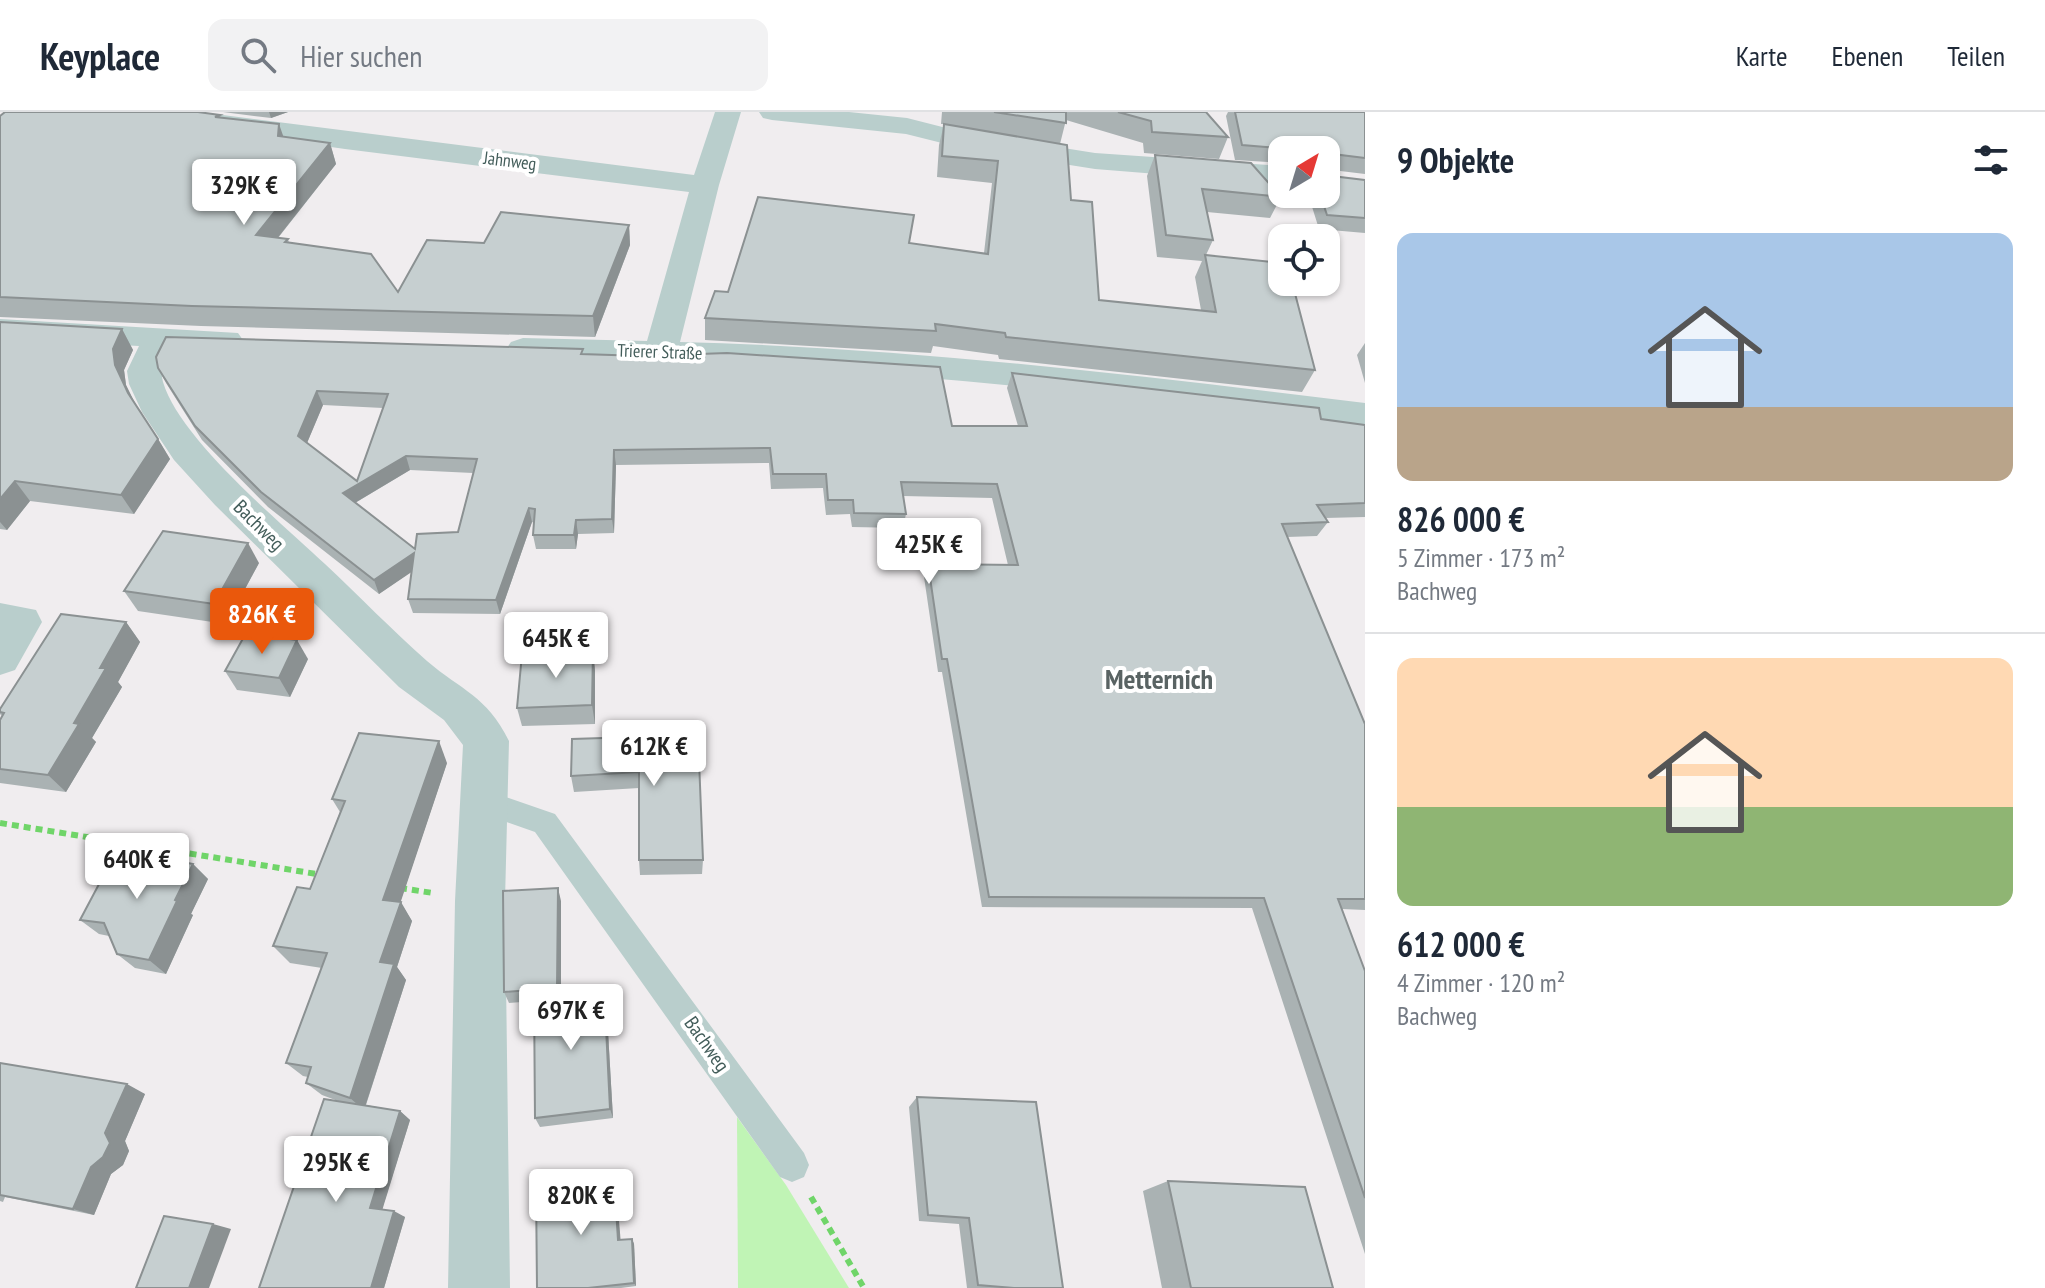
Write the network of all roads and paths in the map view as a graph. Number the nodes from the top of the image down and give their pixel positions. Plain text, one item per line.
1 (143, 112) edge
2 (728, 112) edge
3 (772, 112) edge
4 (1268, 174) edge
5 (705, 185) junction
6 (0, 329) edge
7 (159, 339) junction
8 (252, 341) edge
9 (486, 348) edge
10 (661, 352) junction
11 (1365, 415) edge
12 (0, 619) edge
13 (0, 658) edge
14 (483, 801) junction
15 (0, 823) edge
16 (325, 875) edge
17 (387, 885) edge
18 (480, 901) junction
19 (792, 1165) joint
20 (479, 1288) edge
21 (864, 1288) edge

1 - 5 street, Jahnweg
2 - 5 street
3 - 4 street
5 - 10 street
6 - 7 street
7 - 8 street
7 - 14 street, Bachweg
9 - 10 street, Trierer Straße
10 - 11 street, Trierer Straße
12 - 13 street
14 - 18 street, Bachweg
14 - 19 lane, Bachweg
15 - 16 path
17 - 18 path
18 - 20 street, Bachweg
19 - 21 path

